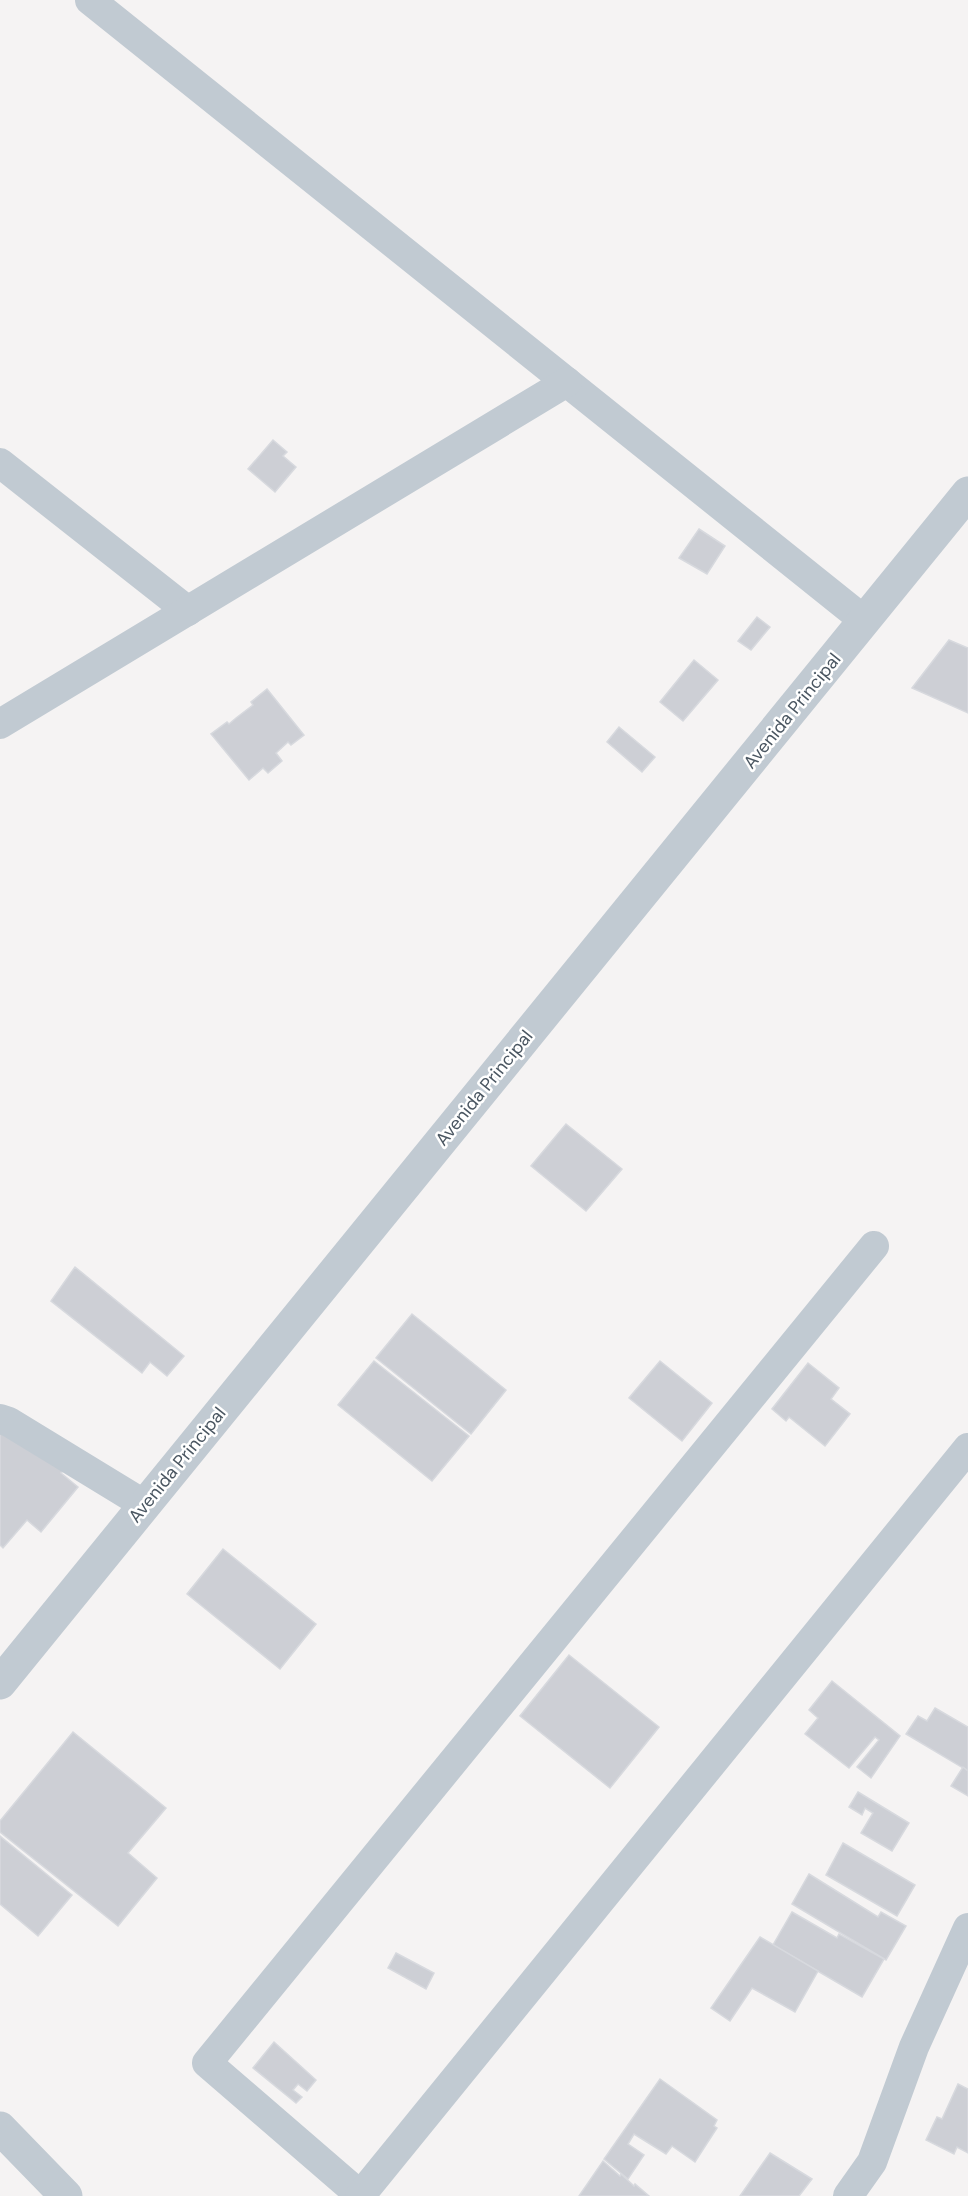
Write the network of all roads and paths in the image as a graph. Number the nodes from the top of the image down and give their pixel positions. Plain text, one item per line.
1 (90, 0) edge
2 (567, 382) junction
3 (0, 463) edge
4 (966, 498) edge
5 (188, 611) junction
6 (865, 621) junction
7 (0, 724) edge
8 (874, 1246) dead end
9 (0, 1419) edge
10 (968, 1448) edge
11 (145, 1505) junction
12 (0, 1683) edge
13 (968, 1928) edge
14 (0, 2128) edge
15 (66, 2196) edge
16 (360, 2196) edge
17 (848, 2196) edge

1 - 2 street
2 - 5 street
2 - 6 street
3 - 5 street
4 - 6 street, Avenida Principal
5 - 7 street
6 - 11 street, Avenida Principal
8 - 16 street
9 - 11 street
10 - 16 street
11 - 12 street, Avenida Principal
13 - 17 street
14 - 15 street

